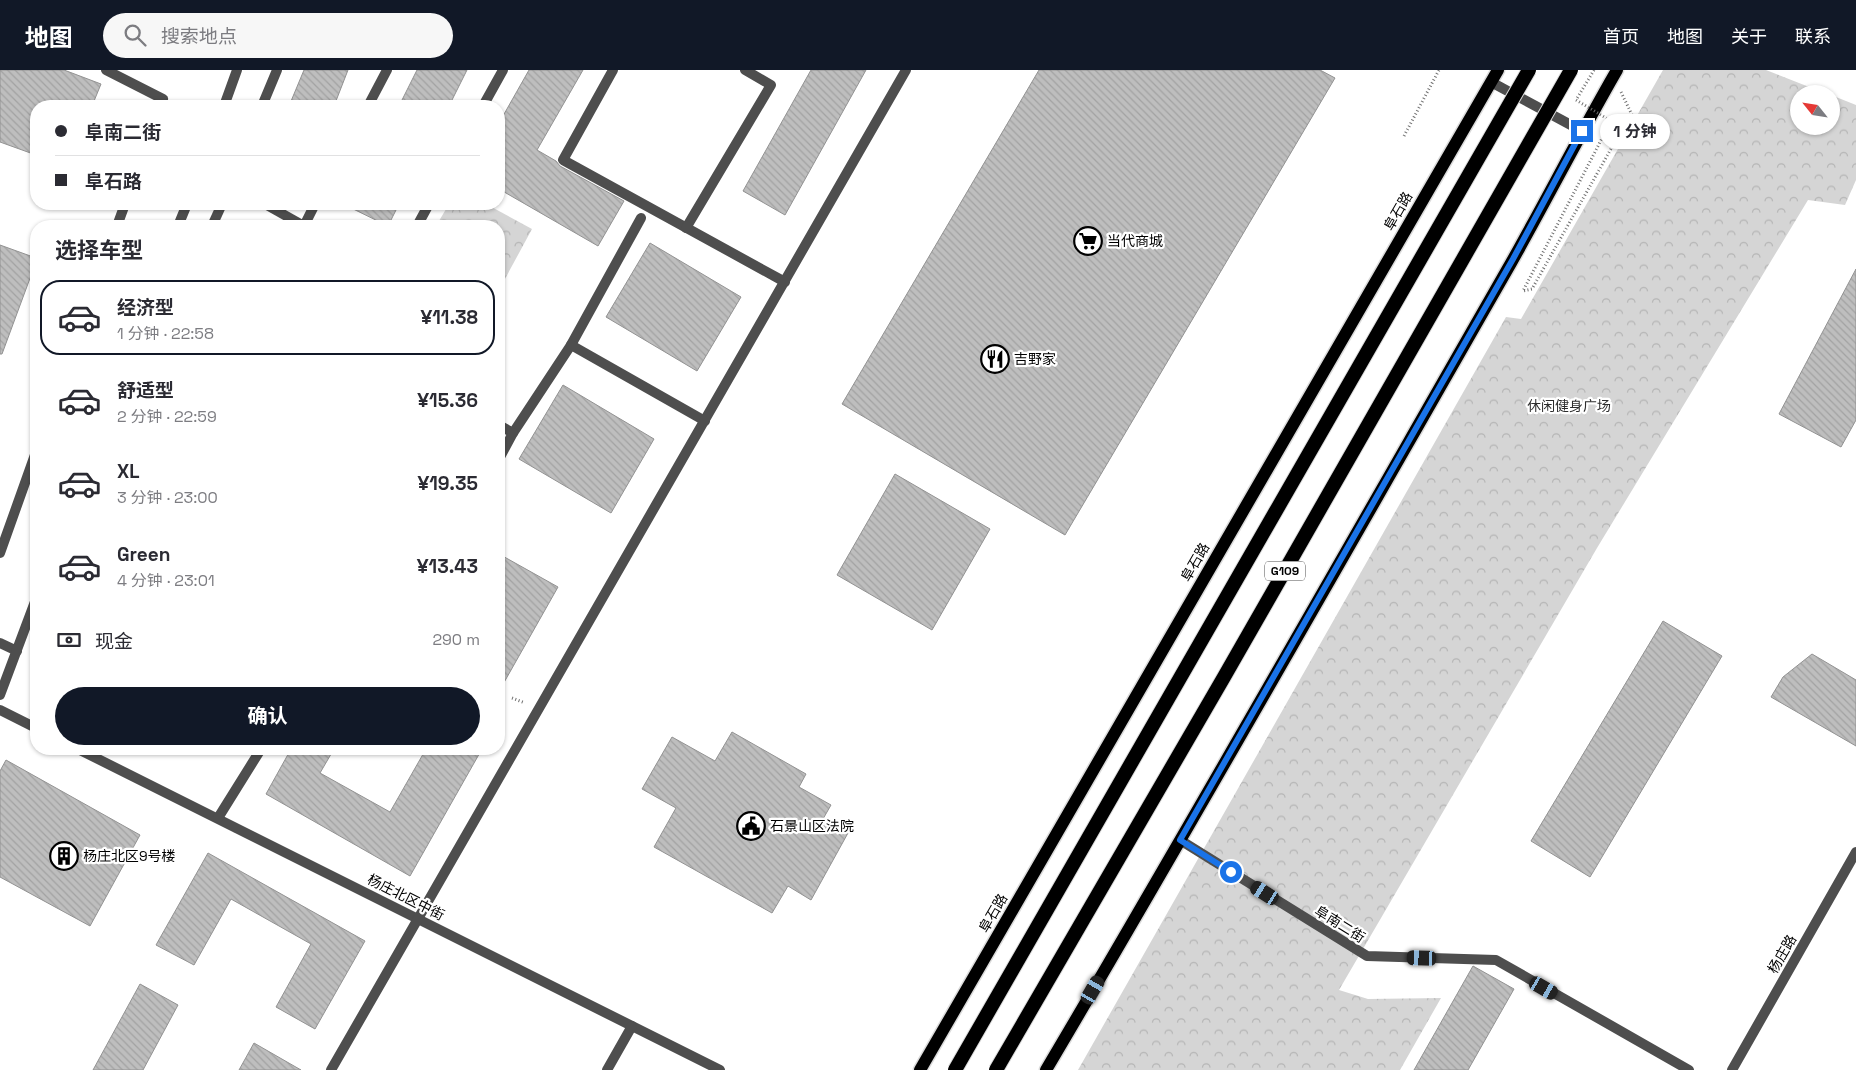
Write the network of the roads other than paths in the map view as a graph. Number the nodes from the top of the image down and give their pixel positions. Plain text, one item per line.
1 (106, 70) edge
2 (237, 70) edge
3 (277, 70) edge
4 (387, 70) edge
5 (613, 70) edge
6 (746, 70) edge
7 (906, 70) edge
8 (1498, 70) edge
9 (1529, 70) edge
10 (1571, 70) edge
11 (501, 71) edge
12 (1615, 73) edge
13 (1492, 82) junction
14 (163, 100) edge
15 (226, 100) edge
16 (264, 100) edge
17 (371, 100) edge
18 (486, 100) edge
19 (1582, 131) junction
20 (276, 210) edge
21 (641, 218) dead end
22 (293, 220) edge
23 (686, 228) junction
24 (784, 282) junction
25 (571, 345) junction
26 (705, 421) junction
27 (505, 428) edge
28 (513, 433) junction
29 (505, 448) edge
30 (30, 469) edge
31 (0, 553) edge
32 (30, 615) edge
33 (0, 643) edge
34 (17, 651) junction
35 (0, 695) edge
36 (0, 710) edge
37 (30, 725) edge
38 (90, 755) edge
39 (257, 755) edge
40 (218, 818) junction
41 (1180, 840) junction
42 (1856, 852) edge
43 (418, 918) junction
44 (632, 1026) junction
45 (331, 1070) edge
46 (607, 1070) edge
47 (720, 1070) edge
48 (920, 1070) edge
49 (955, 1070) edge
50 (996, 1070) edge
51 (1046, 1070) edge
52 (1689, 1070) edge
53 (1732, 1070) edge

1 - 14 street
2 - 15 street
3 - 16 street
4 - 17 street
5 - 23 street
6 - 23 street
7 - 24 street
8 - 13 main road, 阜石路
9 - 49 highway, G109, bridge
10 - 50 highway, G109, bridge
11 - 18 street
12 - 19 main road
13 - 19 street
13 - 48 main road, 阜石路
19 - 41 main road
20 - 22 street
21 - 25 street
23 - 24 street
24 - 26 street
25 - 26 street
25 - 28 street
26 - 43 street
27 - 28 street
28 - 29 street
30 - 31 street
32 - 34 street
33 - 34 street
34 - 35 street
36 - 37 street
38 - 40 street, 杨庄北区中街
39 - 40 street
40 - 43 street, 杨庄北区中街
41 - 51 main road
41 - 52 street, 阜南二街
42 - 53 street, 杨庄路
43 - 44 street, 杨庄北区中街
43 - 45 street
44 - 46 street
44 - 47 street, 杨庄北区中街

